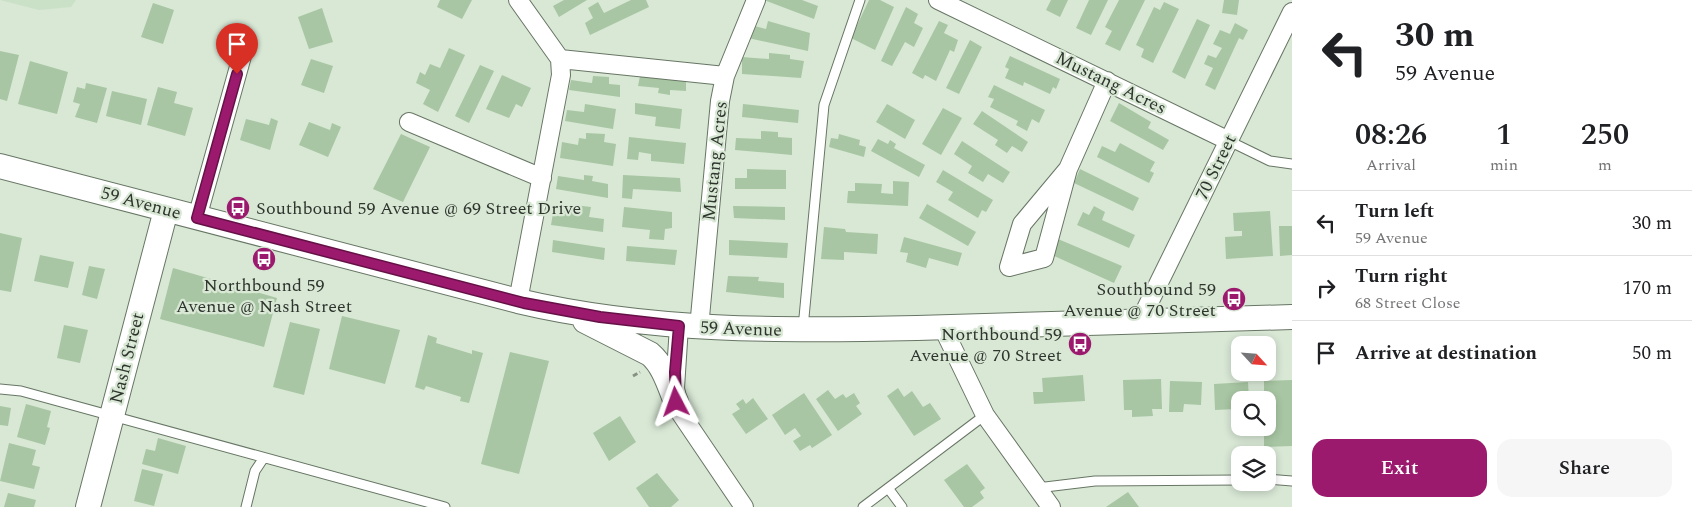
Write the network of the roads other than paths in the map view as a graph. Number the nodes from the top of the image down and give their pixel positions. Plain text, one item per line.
1 (518, 0) edge
2 (756, 0) edge
3 (860, 0) edge
4 (938, 0) edge
5 (1292, 12) edge
6 (242, 56) dead end
7 (560, 59) junction
8 (725, 76) junction
9 (1107, 81) junction
10 (409, 122) dead end
11 (1229, 141) junction
12 (1292, 164) edge
13 (0, 166) edge
14 (1068, 169) junction
15 (542, 178) junction
16 (166, 210) junction
17 (197, 218) junction
18 (518, 301) junction
19 (566, 311) junction
20 (1292, 317) edge
21 (1140, 321) junction
22 (689, 327) junction
23 (943, 328) junction
24 (803, 331) junction
25 (0, 389) edge
26 (676, 402) junction
27 (985, 415) junction
28 (113, 416) junction
29 (263, 458) junction
30 (1231, 480) edge
31 (1276, 480) edge
32 (1292, 481) edge
33 (888, 488) junction
34 (1037, 488) junction
35 (88, 507) edge
36 (246, 507) edge
37 (445, 507) edge
38 (744, 507) edge
39 (863, 507) edge
40 (902, 507) edge
41 (1051, 507) edge

1 - 7 street
2 - 8 street, Mustang Acres
3 - 24 lane
4 - 9 street, Mustang Acres
5 - 11 street, 70 Street
6 - 17 street
7 - 8 street
7 - 15 street
8 - 22 street, Mustang Acres
9 - 11 street, Mustang Acres
9 - 14 street
10 - 15 street
11 - 12 lane
11 - 21 street, 70 Street
13 - 16 street, 59 Avenue
14 - 14 street
15 - 18 street
16 - 17 street, 59 Avenue
16 - 28 street, Nash Street
17 - 18 street, 59 Avenue
18 - 19 street, 59 Avenue
19 - 22 street, 59 Avenue
19 - 26 street
20 - 21 street, 59 Avenue
21 - 23 street, 59 Avenue
22 - 24 street, 59 Avenue
22 - 26 street, Mustang Acres
23 - 24 street, 59 Avenue
23 - 27 street
25 - 28 lane
26 - 38 street
27 - 33 lane
27 - 34 street
28 - 29 lane
28 - 35 street, Nash Street
29 - 36 lane
29 - 37 lane
30 - 34 lane
31 - 32 lane
33 - 39 lane
33 - 40 lane
34 - 41 street

